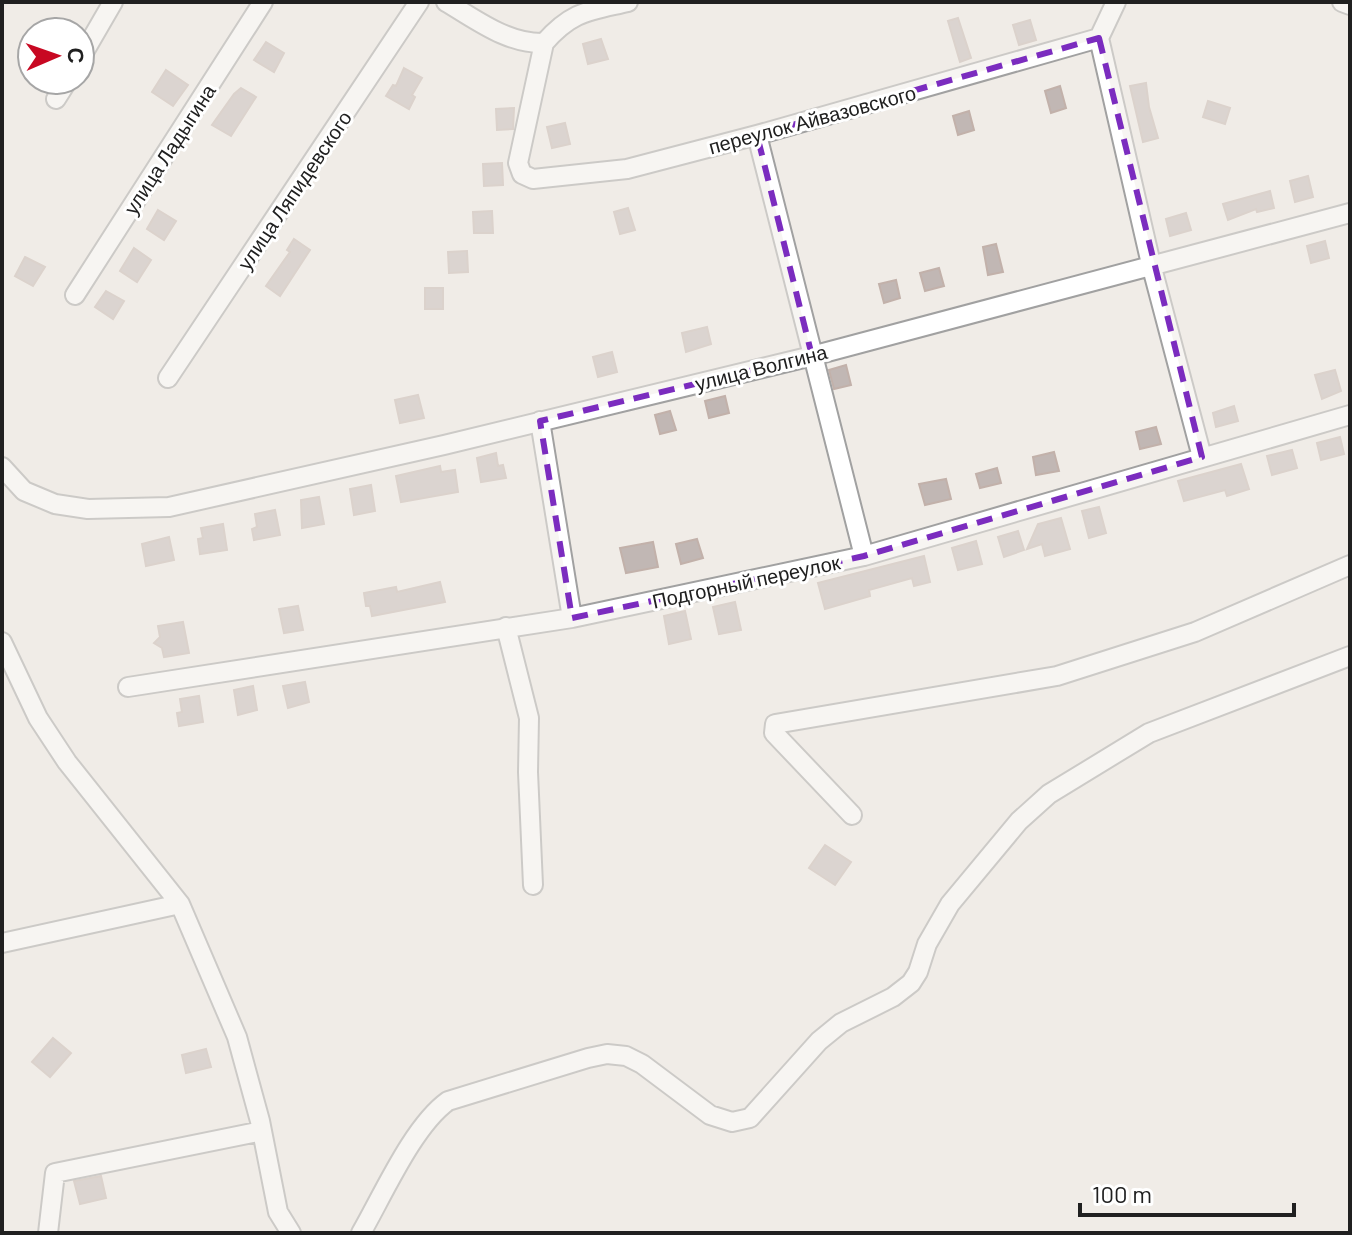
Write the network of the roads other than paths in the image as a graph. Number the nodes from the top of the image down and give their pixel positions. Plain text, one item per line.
1 (113, 2) edge
2 (263, 2) edge
3 (419, 2) edge
4 (446, 2) edge
5 (628, 2) edge
6 (1116, 2) edge
7 (1342, 2) edge
8 (1350, 5) edge
9 (96, 31) edge
10 (1099, 38) junction
11 (544, 43) junction
12 (58, 96) edge
13 (56, 99) dead end
14 (757, 135) junction
15 (1350, 213) edge
16 (1151, 264) junction
17 (75, 295) dead end
18 (812, 356) junction
19 (168, 378) dead end
20 (1350, 415) edge
21 (540, 421) junction
22 (1202, 457) junction
23 (2, 467) edge
24 (864, 556) junction
25 (1350, 565) edge
26 (572, 618) junction
27 (506, 627) junction
28 (2, 642) edge
29 (1350, 656) edge
30 (128, 687) dead end
31 (852, 815) dead end
32 (533, 885) dead end
33 (180, 904) junction
34 (2, 943) edge
35 (262, 1131) junction
36 (48, 1233) edge
37 (291, 1233) edge
38 (361, 1233) edge

1 - 9 street
2 - 17 street, улица Ладыгина
3 - 19 street, улица Ляпидевского
4 - 11 street
5 - 11 street
6 - 10 street
7 - 8 street
10 - 14 street, переулок Айвазовского
10 - 16 street
11 - 14 street, переулок Айвазовского
12 - 13 street
14 - 18 street
15 - 16 street, улица Волгина
16 - 18 street, улица Волгина
16 - 22 street
18 - 21 street, улица Волгина
18 - 24 street
20 - 22 street, Подгорный переулок
21 - 23 street, улица Волгина
21 - 26 street
22 - 24 street, Подгорный переулок
24 - 26 street, Подгорный переулок
25 - 31 street
26 - 27 street, Подгорный переулок
27 - 30 street, Подгорный переулок
27 - 32 street
28 - 33 street
29 - 38 street
33 - 34 street
33 - 35 street
35 - 36 street
35 - 37 street

